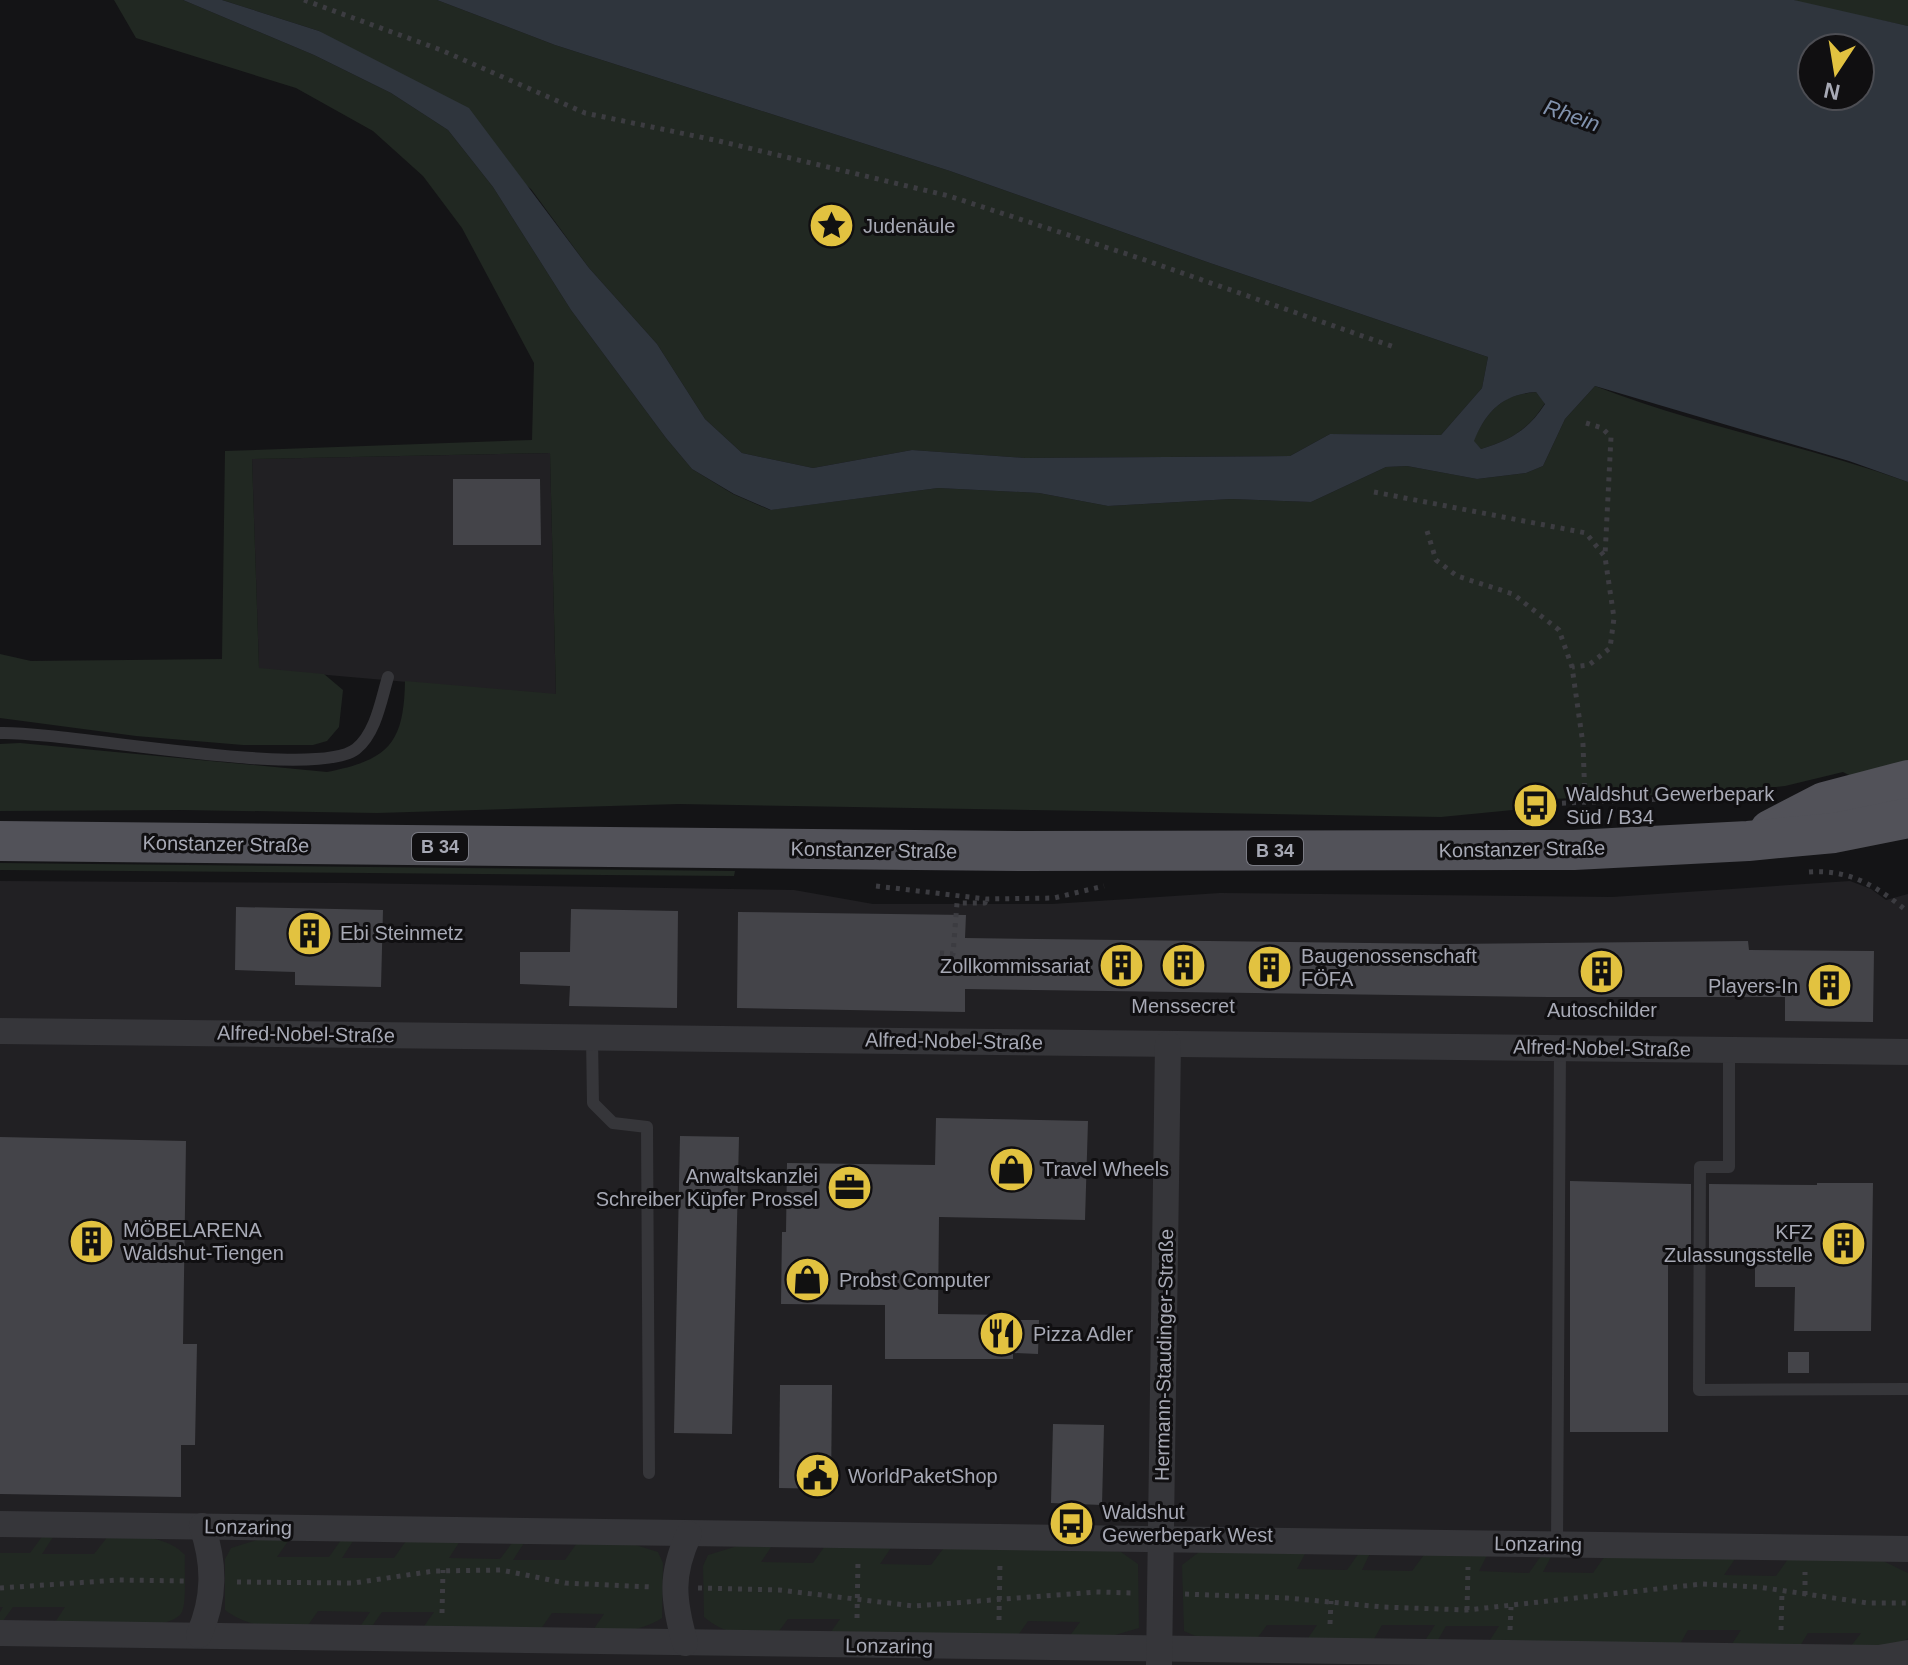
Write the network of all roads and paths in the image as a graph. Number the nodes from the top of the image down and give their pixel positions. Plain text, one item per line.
1 (304, 0) edge
2 (1394, 347) dead end
3 (1586, 423) dead end
4 (1374, 492) dead end
5 (1427, 531) dead end
6 (1605, 557) junction
7 (1572, 667) junction
8 (388, 677) dead end
9 (0, 733) edge
10 (1908, 780) edge
11 (1768, 794) dead end
12 (1585, 801) junction
13 (1542, 804) dead end
14 (1908, 818) edge
15 (0, 841) edge
16 (1748, 841) junction
17 (986, 899) dead end
18 (940, 953) dead end
19 (0, 1031) edge
20 (592, 1037) junction
21 (1168, 1044) junction
22 (1560, 1047) junction
23 (1729, 1050) junction
24 (1908, 1052) edge
25 (1908, 1389) edge
26 (649, 1473) dead end
27 (0, 1524) edge
28 (202, 1526) junction
29 (689, 1534) junction
30 (861, 1535) junction
31 (1000, 1537) junction
32 (1162, 1539) junction
33 (1468, 1543) junction
34 (1557, 1544) junction
35 (1908, 1549) edge
36 (443, 1570) junction
37 (213, 1582) junction
38 (675, 1587) junction
39 (0, 1588) edge
40 (1782, 1591) junction
41 (1161, 1593) junction
42 (1000, 1598) junction
43 (857, 1600) junction
44 (1908, 1603) edge
45 (1467, 1610) junction
46 (0, 1633) edge
47 (199, 1635) junction
48 (442, 1640) junction
49 (685, 1643) junction
50 (857, 1645) junction
51 (999, 1647) junction
52 (1908, 1653) edge
53 (1780, 1657) junction
54 (1159, 1658) edge

1 - 2 path
3 - 6 path
4 - 6 path
5 - 7 path
6 - 7 path
7 - 12 path
8 - 9 lane
10 - 16 main road, Konstanzer Straße / B 34
11 - 12 path
12 - 13 path
14 - 16 main road, Konstanzer Straße / B 34
15 - 16 main road, Konstanzer Straße / B 34
17 - 18 path
19 - 20 street, Alfred-Nobel-Straße
20 - 21 street, Alfred-Nobel-Straße
20 - 26 lane
21 - 22 street, Alfred-Nobel-Straße
21 - 32 street, Hermann-Staudinger-Straße
22 - 23 street, Alfred-Nobel-Straße
22 - 34 lane
23 - 24 street, Alfred-Nobel-Straße
23 - 25 lane
27 - 28 street, Lonzaring
28 - 29 street, Lonzaring
28 - 37 street
29 - 30 street, Lonzaring
29 - 38 street
30 - 31 street, Lonzaring
30 - 43 path
31 - 32 street, Lonzaring
31 - 42 path
32 - 33 street, Lonzaring
32 - 41 street, Hermann-Staudinger-Straße
33 - 34 street, Lonzaring
33 - 45 path
34 - 35 street, Lonzaring
36 - 37 path
36 - 38 path
36 - 48 path
37 - 39 path
37 - 47 street
38 - 43 path
38 - 49 street
40 - 44 path
40 - 45 path
40 - 53 path
41 - 42 path
41 - 45 path
41 - 54 street, Hermann-Staudinger-Straße
42 - 43 path
42 - 51 path
43 - 50 path
46 - 47 street, Lonzaring
47 - 48 street, Lonzaring
48 - 49 street, Lonzaring
49 - 50 street, Lonzaring
50 - 51 street, Lonzaring
51 - 54 street, Lonzaring
52 - 53 street, Lonzaring
53 - 54 street, Lonzaring

